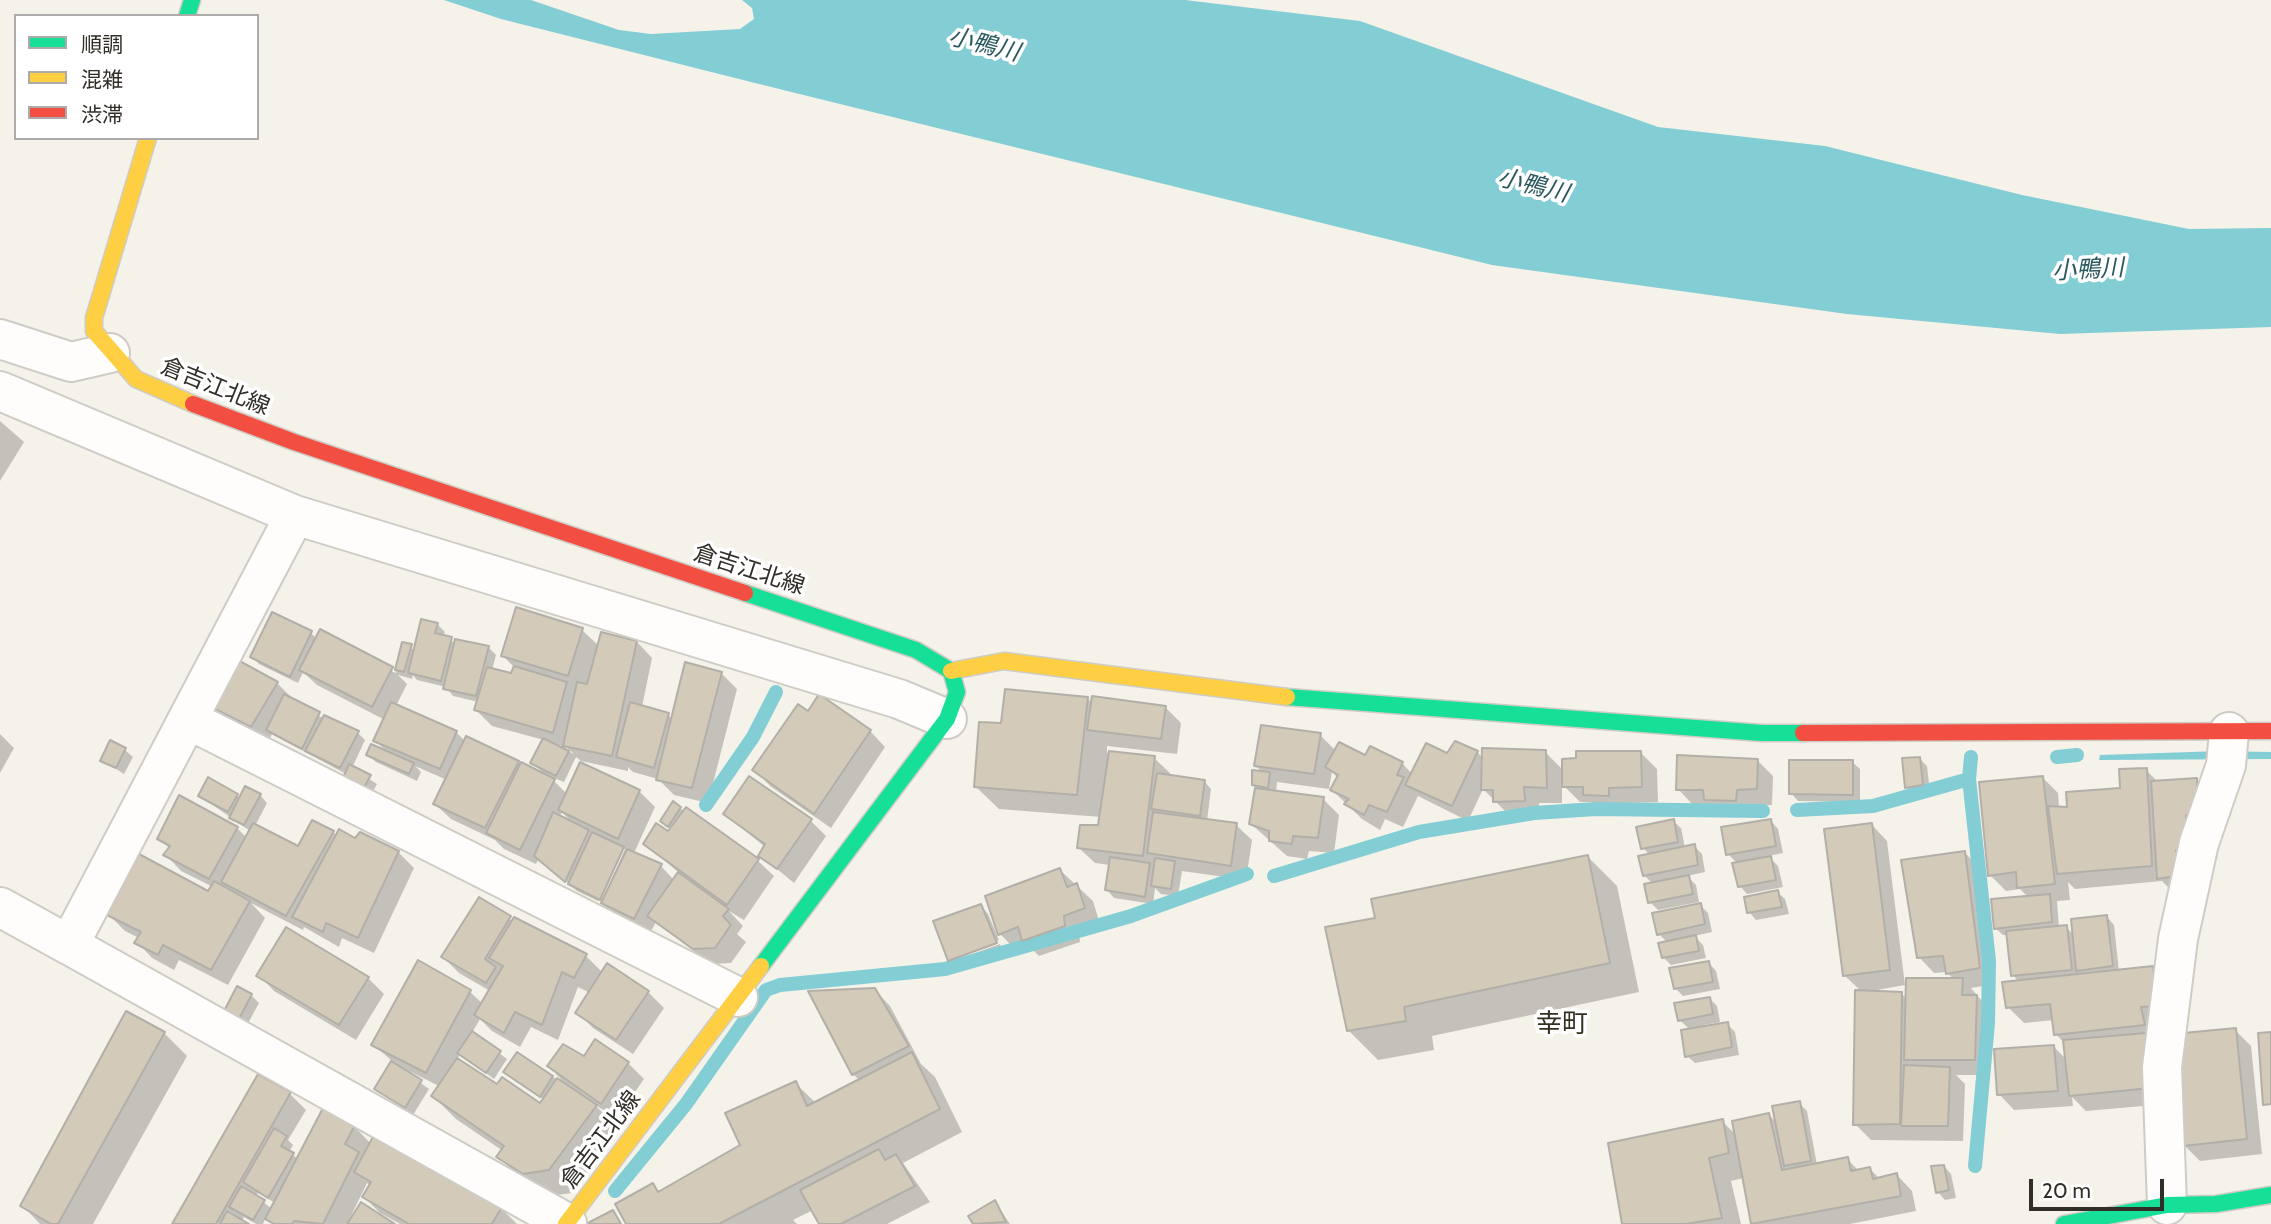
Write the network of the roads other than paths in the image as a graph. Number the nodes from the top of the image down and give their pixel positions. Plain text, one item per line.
1 (147, 140) edge
2 (0, 339) edge
3 (110, 353) junction
4 (0, 391) edge
5 (295, 515) junction
6 (951, 671) junction
7 (947, 719) junction
8 (189, 720) junction
9 (2271, 731) edge
10 (2228, 732) junction
11 (0, 907) edge
12 (69, 945) junction
13 (738, 997) junction
14 (2271, 1195) edge
15 (2216, 1204) junction
16 (2167, 1205) junction
17 (566, 1223) edge
18 (2064, 1224) edge
19 (2217, 1224) edge

1 - 3 main road, 倉吉江北線
2 - 3 street
3 - 6 main road, 倉吉江北線
4 - 5 street
5 - 7 street
5 - 8 street
6 - 7 main road, 倉吉江北線
6 - 10 main road
7 - 13 main road, 倉吉江北線
8 - 12 street
8 - 13 street
9 - 10 main road
10 - 16 street
11 - 12 street
12 - 17 street
13 - 17 main road, 倉吉江北線
14 - 15 main road
15 - 16 main road
15 - 19 main road
16 - 18 main road

